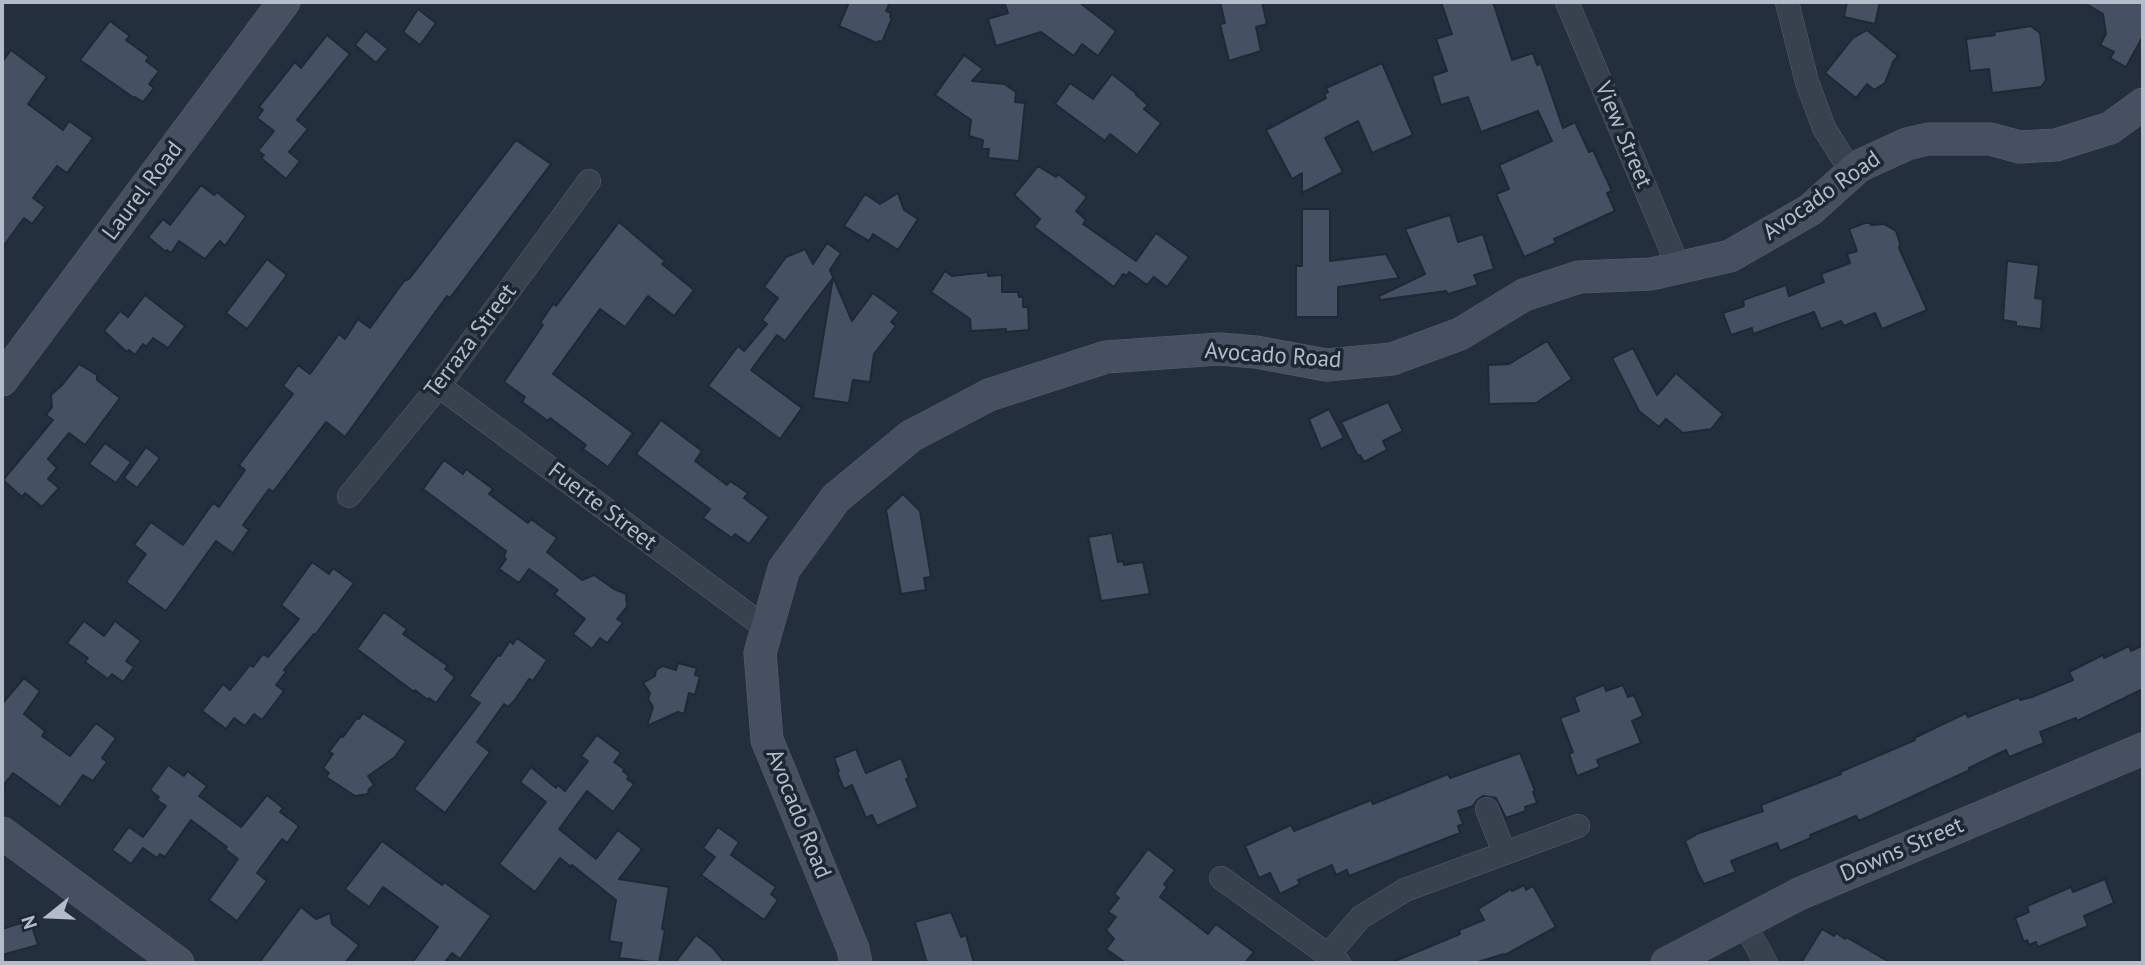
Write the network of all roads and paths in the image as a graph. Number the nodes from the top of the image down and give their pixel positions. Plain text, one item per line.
1 (284, 2) edge
2 (1567, 2) edge
3 (1787, 2) edge
4 (2143, 104) edge
5 (1852, 173) junction
6 (589, 181) dead end
7 (1679, 268) junction
8 (2, 380) edge
9 (439, 386) junction
10 (349, 496) dead end
11 (766, 628) junction
12 (2143, 749) edge
13 (1487, 809) dead end
14 (1578, 826) dead end
15 (2, 833) edge
16 (1504, 852) junction
17 (1221, 878) dead end
18 (1743, 922) junction
19 (1334, 959) edge
20 (178, 963) edge
21 (856, 963) edge
22 (1667, 963) edge
23 (1766, 963) edge

1 - 8 street, Laurel Road
2 - 7 street, View Street
3 - 5 street
4 - 5 street, Avocado Road
5 - 7 street, Avocado Road
6 - 9 street, Terraza Street
7 - 11 street, Avocado Road
9 - 10 street, Terraza Street
9 - 11 street, Fuerte Street
11 - 21 street, Avocado Road
12 - 18 street, Downs Street
13 - 16 street
14 - 16 street
15 - 20 street
16 - 19 street
17 - 19 street
18 - 22 street, Downs Street
18 - 23 street

